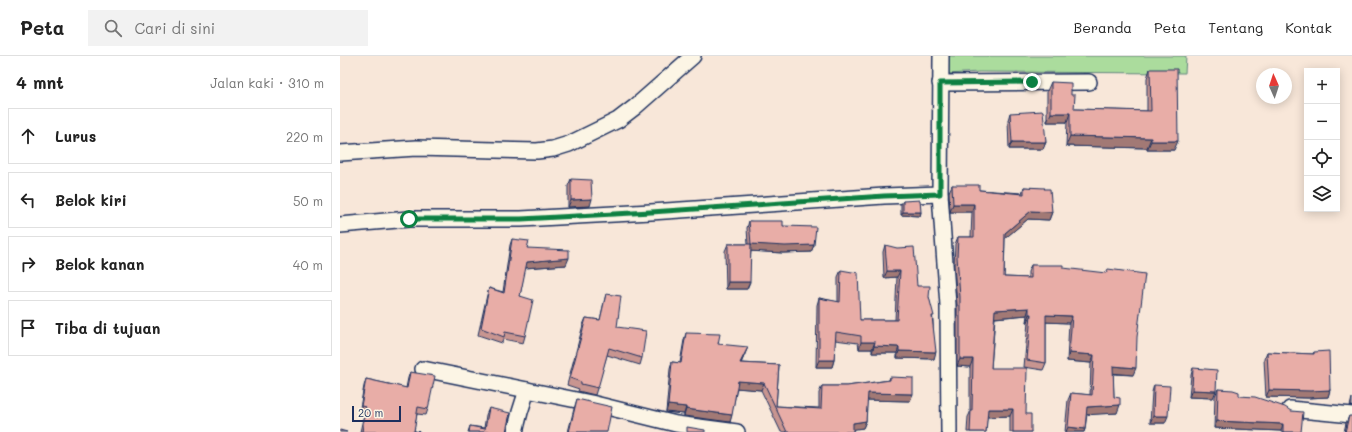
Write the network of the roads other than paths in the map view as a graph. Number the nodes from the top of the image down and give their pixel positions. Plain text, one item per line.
1 (693, 56) edge
2 (941, 56) edge
3 (1089, 82) dead end
4 (940, 83) junction
5 (340, 153) edge
6 (940, 194) junction
7 (340, 225) edge
8 (423, 369) dead end
9 (527, 390) junction
10 (1290, 409) edge
11 (1352, 416) edge
12 (676, 428) edge
13 (515, 432) edge
14 (737, 432) edge
15 (949, 432) edge

1 - 5 street
2 - 4 street
3 - 4 street
4 - 6 street
6 - 7 street
6 - 15 street
8 - 9 street
9 - 12 street
9 - 13 street
10 - 11 street
12 - 14 street

